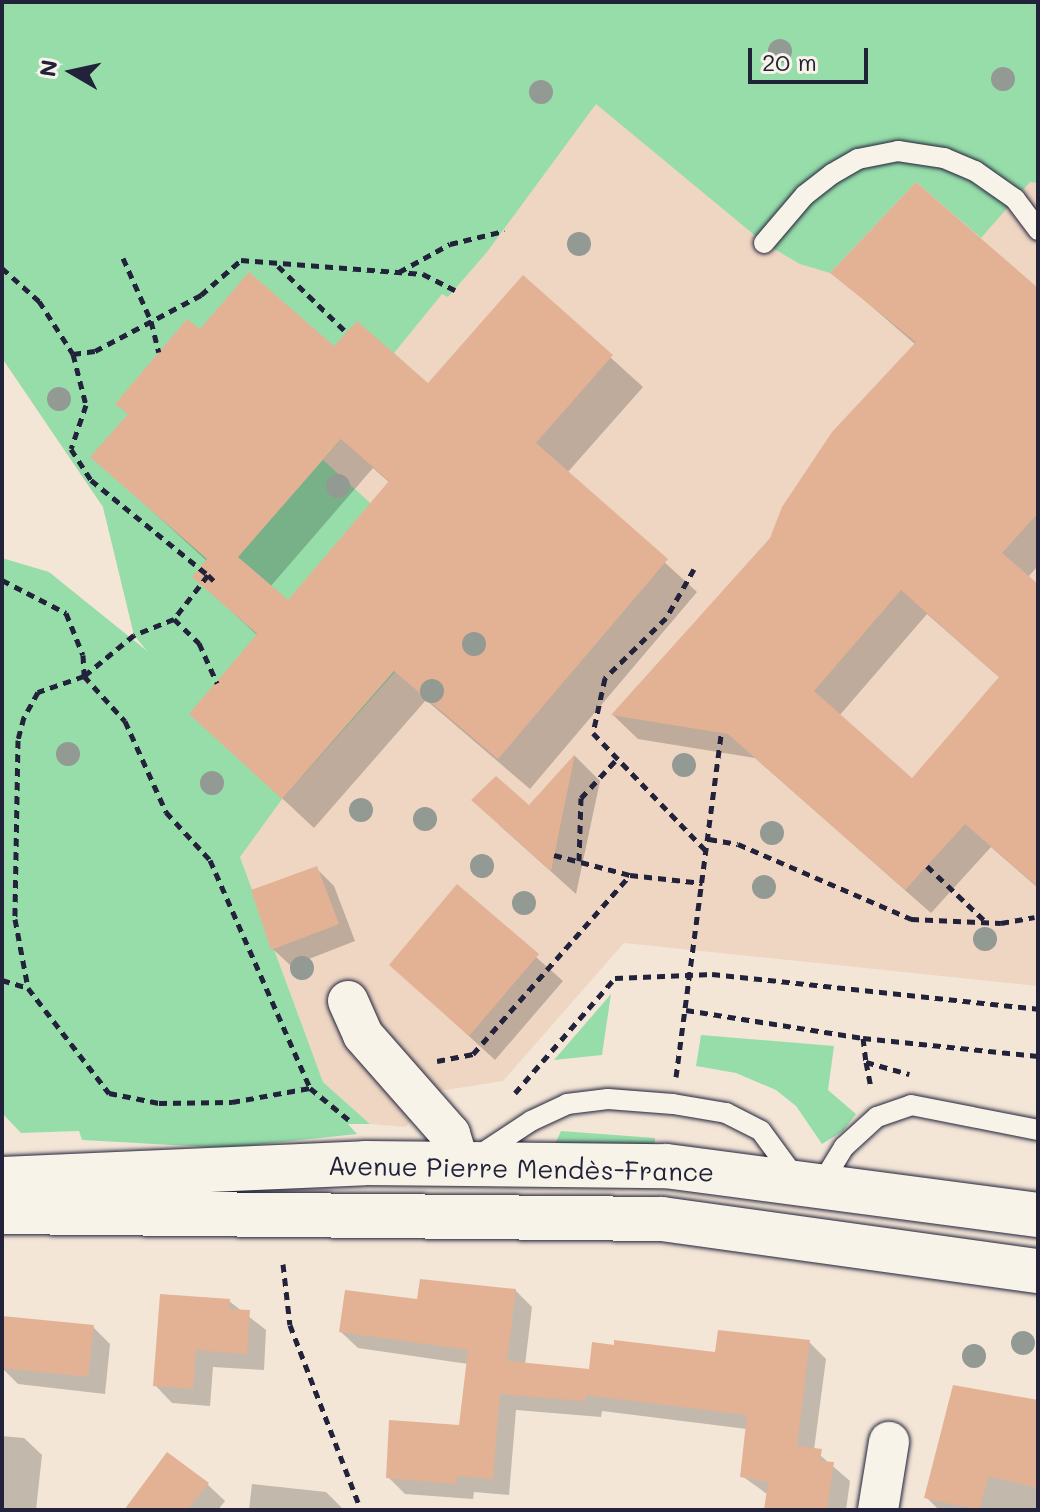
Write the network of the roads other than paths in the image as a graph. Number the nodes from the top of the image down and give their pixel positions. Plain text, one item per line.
1 (1038, 230) edge
2 (764, 243) dead end
3 (348, 1001) dead end
4 (1038, 1130) edge
5 (463, 1164) junction
6 (2, 1179) edge
7 (810, 1182) junction
8 (2, 1212) edge
9 (1038, 1215) edge
10 (1038, 1271) edge
11 (889, 1442) dead end
12 (878, 1510) edge

1 - 2 lane
3 - 5 street
4 - 7 lane
5 - 6 street, Avenue Pierre Mendès-France
5 - 7 street, Avenue Pierre Mendès-France
5 - 7 lane
7 - 9 street, Avenue Pierre Mendès-France
8 - 10 street, Avenue Pierre Mendès-France
11 - 12 street

